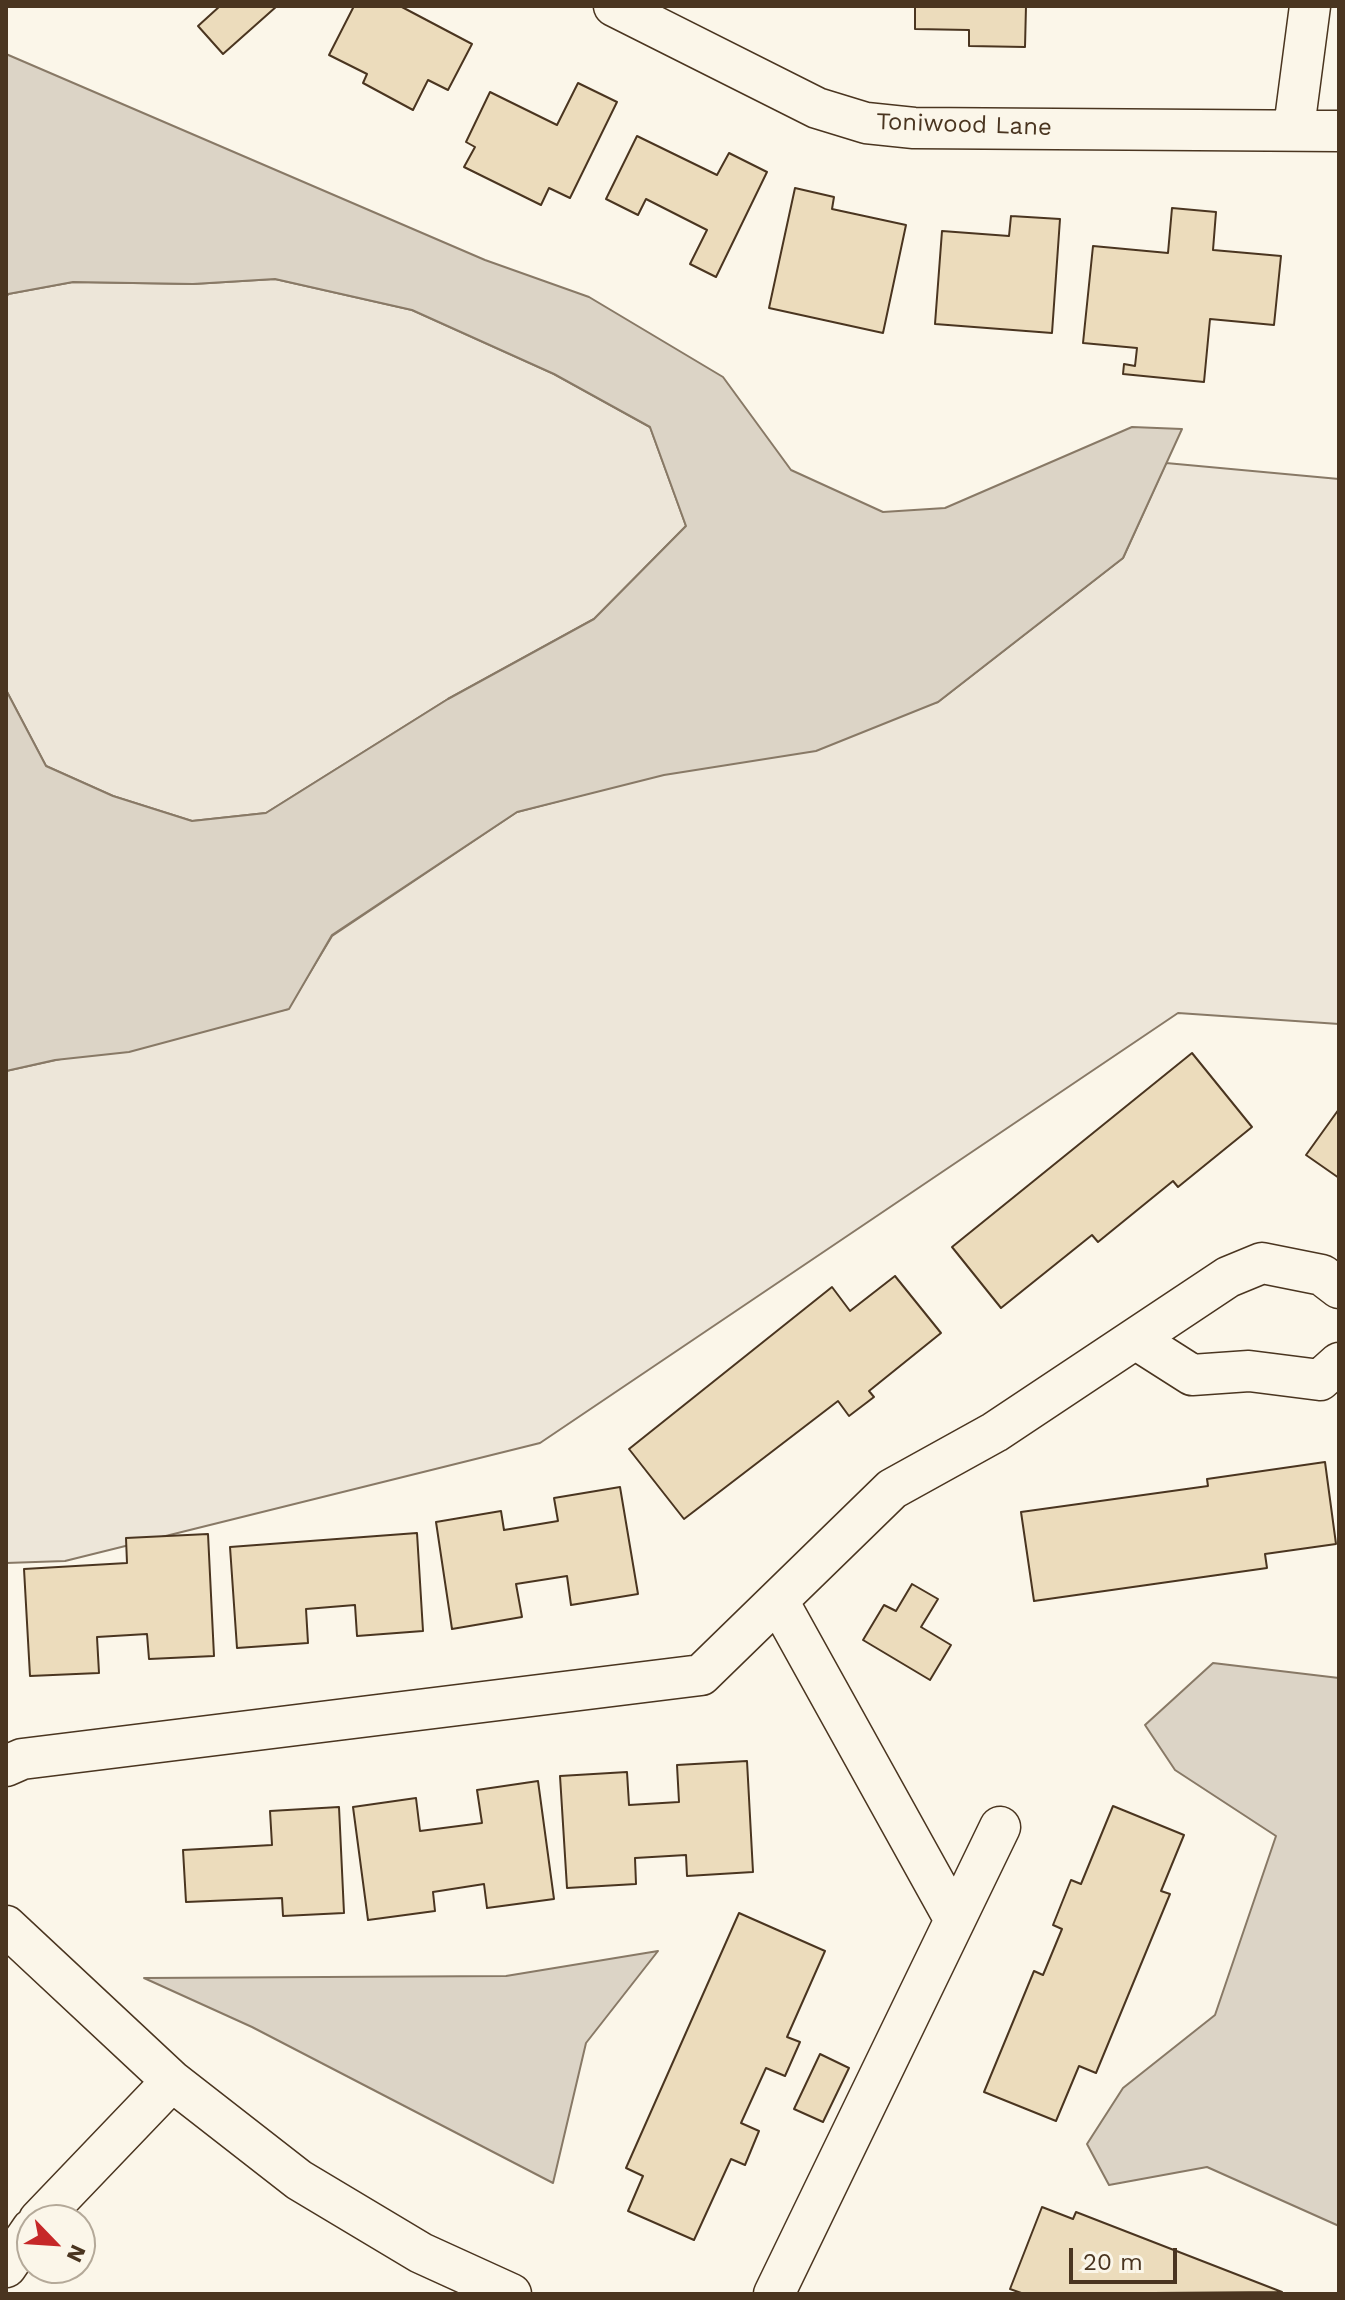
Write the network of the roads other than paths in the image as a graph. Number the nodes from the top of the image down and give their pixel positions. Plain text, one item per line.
1 (614, 6) edge
2 (1310, 6) edge
3 (1294, 128) junction
4 (1339, 131) edge
5 (1339, 1288) edge
6 (1137, 1340) junction
7 (1339, 1363) edge
8 (778, 1601) junction
9 (6, 1766) edge
10 (1000, 1827) dead end
11 (955, 1920) junction
12 (6, 1926) edge
13 (172, 2081) junction
14 (54, 2204) edge
15 (783, 2291) edge
16 (511, 2294) edge

1 - 3 street, Toniwood Lane
2 - 3 street
3 - 4 street, Toniwood Lane
5 - 6 street
6 - 7 street
6 - 8 street
8 - 9 street
8 - 11 street
10 - 11 street
11 - 15 street
12 - 13 street
13 - 14 street
13 - 16 street

